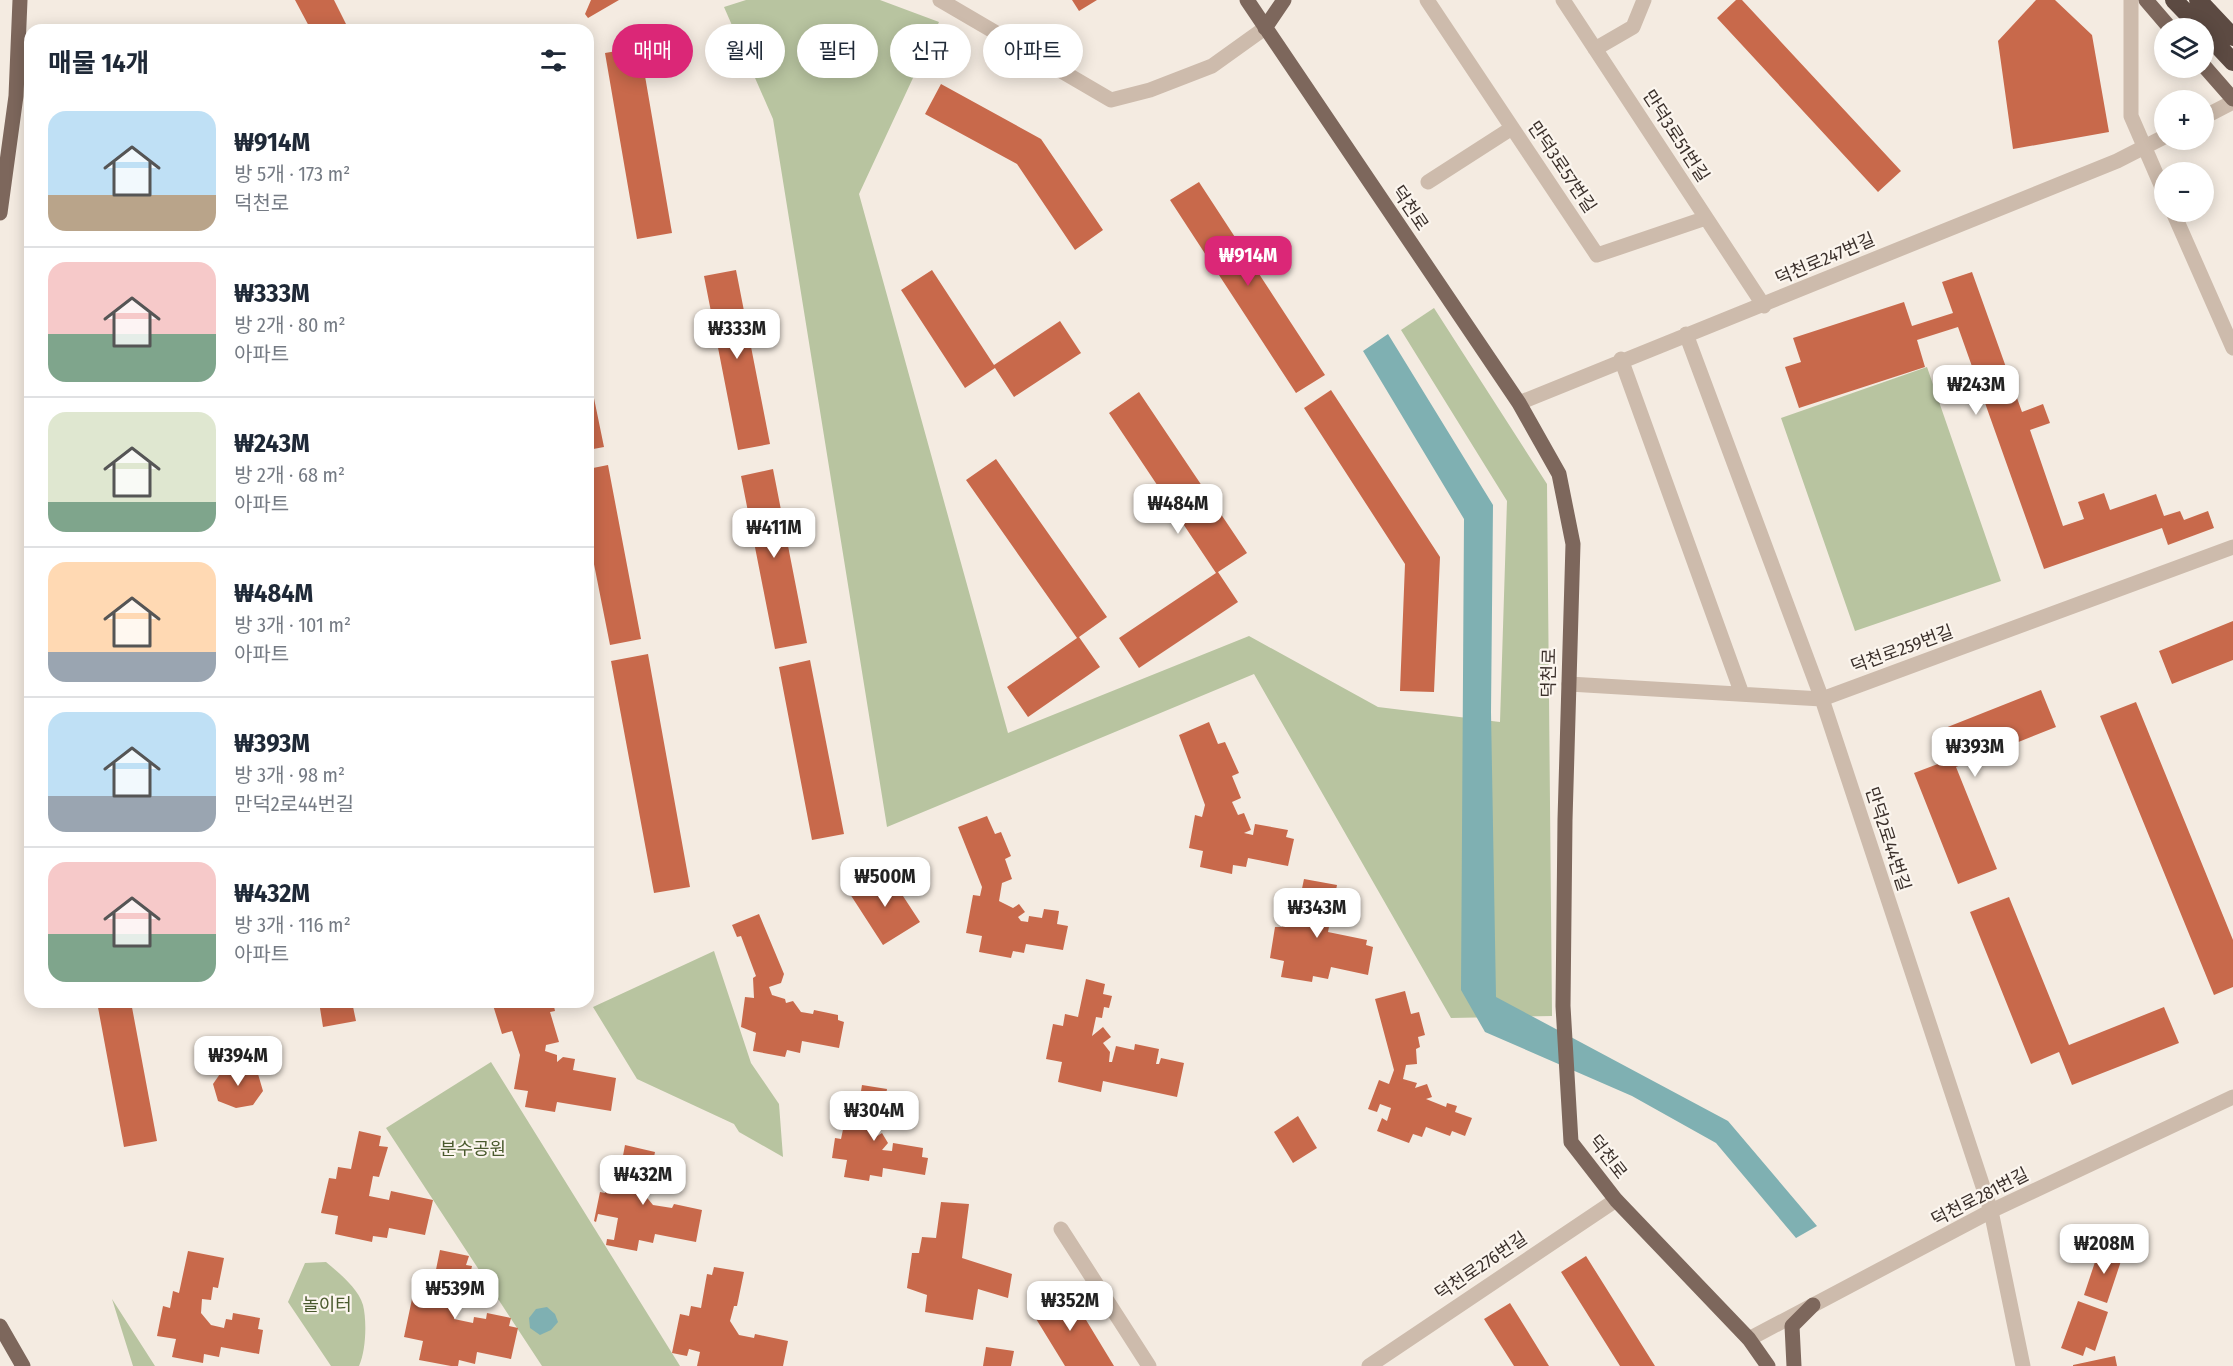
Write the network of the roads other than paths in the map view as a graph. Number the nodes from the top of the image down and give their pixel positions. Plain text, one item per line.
1 (20, 0) edge
2 (940, 0) edge
3 (1247, 0) edge
4 (1284, 0) edge
5 (1563, 0) edge
6 (1644, 0) edge
7 (2131, 0) edge
8 (2146, 0) edge
9 (2174, 0) edge
10 (2198, 0) edge
11 (1432, 2) edge
12 (2161, 18) edge
13 (2191, 18) edge
14 (1265, 28) junction
15 (2233, 37) edge
16 (2214, 42) edge
17 (1595, 49) junction
18 (2233, 62) edge
19 (2214, 78) edge
20 (2233, 100) edge
21 (2214, 111) edge
22 (1512, 128) junction
23 (2154, 142) edge
24 (2145, 147) junction
25 (2154, 168) edge
26 (1428, 183) dead end
27 (0, 213) edge
28 (1706, 218) junction
29 (2177, 222) edge
30 (1764, 306) junction
31 (1686, 334) junction
32 (2233, 348) edge
33 (1621, 359) junction
34 (1519, 402) junction
35 (2233, 547) edge
36 (1569, 684) junction
37 (1742, 694) junction
38 (1822, 699) junction
39 (2233, 1097) edge
40 (1616, 1200) junction
41 (1991, 1211) junction
42 (1061, 1229) dead end
43 (1813, 1305) junction
44 (0, 1326) edge
45 (1749, 1339) junction
46 (23, 1366) edge
47 (1149, 1366) edge
48 (1369, 1366) edge
49 (1768, 1366) edge
50 (1794, 1366) edge
51 (2023, 1366) edge

1 - 27 main road
2 - 14 street
3 - 14 main road, 덕천로
4 - 14 main road
5 - 17 street
6 - 17 street
7 - 24 street
8 - 12 main road
9 - 13 highway
10 - 15 highway
11 - 22 street, 만덕3로57번길
14 - 34 main road, 덕천로
16 - 18 highway
17 - 28 street, 만덕3로51번길
19 - 20 main road
20 - 21 street
22 - 26 street
22 - 28 street, 만덕3로57번길
23 - 24 street, 덕천로247번길
24 - 25 street
24 - 30 street, 덕천로247번길
28 - 30 street, 만덕3로51번길
29 - 32 street
30 - 31 street, 덕천로247번길
31 - 33 street, 덕천로247번길
31 - 38 street, 만덕2로44번길
33 - 34 street, 덕천로247번길
33 - 37 street
34 - 36 main road, 덕천로
35 - 38 street, 덕천로259번길
36 - 37 street, 덕천로259번길
36 - 40 main road, 덕천로
37 - 38 street, 덕천로259번길
38 - 41 street, 만덕2로44번길
39 - 41 street, 덕천로281번길
40 - 45 main road, 덕천로
40 - 48 street, 덕천로276번길
41 - 43 street, 덕천로281번길
41 - 51 street, 만덕2로44번길
42 - 47 street
43 - 45 street, 덕천로281번길
43 - 50 main road
44 - 46 main road
45 - 49 main road, 덕천로

